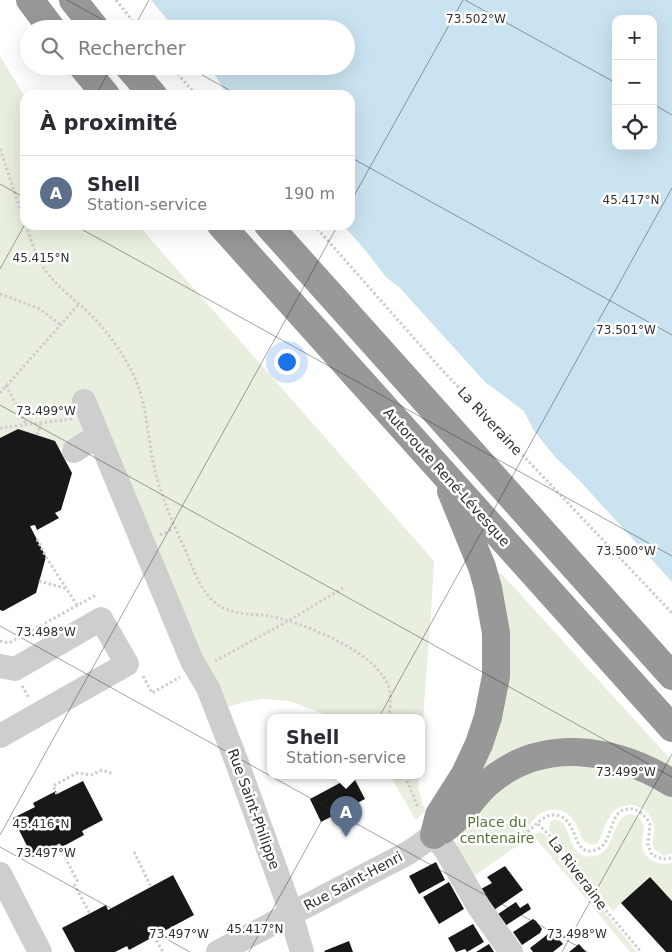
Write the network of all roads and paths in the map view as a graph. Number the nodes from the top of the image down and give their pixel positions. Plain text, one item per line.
1 (30, 0) edge
2 (73, 0) edge
3 (116, 0) edge
4 (45, 20) edge
5 (89, 20) edge
6 (132, 20) edge
7 (89, 75) edge
8 (135, 75) edge
9 (179, 75) edge
10 (102, 90) edge
11 (148, 90) edge
12 (192, 90) edge
13 (0, 149) edge
14 (20, 209) edge
15 (27, 230) edge
16 (225, 230) edge
17 (272, 230) edge
18 (318, 230) edge
19 (0, 294) edge
20 (79, 304) junction
21 (60, 324) junction
22 (6, 385) junction
23 (0, 393) edge
24 (82, 409) joint
25 (41, 422) junction
26 (26, 424) junction
27 (0, 428) edge
28 (37, 435) dead end
29 (99, 438) junction
30 (74, 451) dead end
31 (444, 473) junction
32 (37, 539) dead end
33 (39, 581) dead end
34 (343, 588) dead end
35 (67, 589) junction
36 (96, 595) dead end
37 (77, 605) junction
38 (672, 613) edge
39 (288, 621) junction
40 (0, 640) edge
41 (0, 666) edge
42 (139, 669) dead end
43 (197, 669) junction
44 (672, 676) edge
45 (22, 685) dead end
46 (30, 701) dead end
47 (389, 714) edge
48 (672, 728) edge
49 (0, 736) edge
50 (113, 774) dead end
51 (406, 779) edge
52 (672, 783) edge
53 (57, 794) dead end
54 (419, 808) dead end
55 (335, 815) dead end
56 (339, 824) dead end
57 (538, 824) junction
58 (446, 840) junction
59 (58, 844) dead end
60 (134, 852) dead end
61 (672, 858) edge
62 (0, 874) edge
63 (151, 887) dead end
64 (90, 914) dead end
65 (291, 914) junction
66 (154, 936) dead end
67 (40, 952) edge
68 (163, 952) edge
69 (218, 952) edge
70 (302, 952) edge
71 (511, 952) edge
72 (641, 952) edge

1 - 4 highway
2 - 5 highway
3 - 6 path
7 - 10 highway
8 - 11 highway
9 - 12 path
13 - 14 path
15 - 20 path
16 - 31 highway, Autoroute René-Lévesque
17 - 44 highway
18 - 38 path, La Riveraine
19 - 21 path
20 - 21 path
20 - 39 path
21 - 22 path
22 - 23 path
22 - 26 path
24 - 25 path
24 - 29 street, Rue Saint-Philippe
25 - 26 path
25 - 28 path
26 - 27 path
29 - 30 street
29 - 43 street, Rue Saint-Philippe
31 - 48 highway, Autoroute René-Lévesque
31 - 58 highway
32 - 35 path
33 - 35 path
34 - 39 path
35 - 37 path
36 - 37 path
37 - 40 path
39 - 43 path
39 - 47 path
41 - 49 street
42 - 43 path
43 - 65 street, Rue Saint-Philippe
45 - 46 path
50 - 53 path
51 - 54 path
52 - 58 highway
55 - 56 path
57 - 58 path
57 - 61 path, La Riveraine
57 - 72 path, La Riveraine
58 - 65 street, Rue Saint-Henri
58 - 71 street
59 - 64 path
60 - 63 path
62 - 67 street
65 - 69 street, Rue Saint-Henri
65 - 70 street, Rue Saint-Philippe
66 - 68 path

